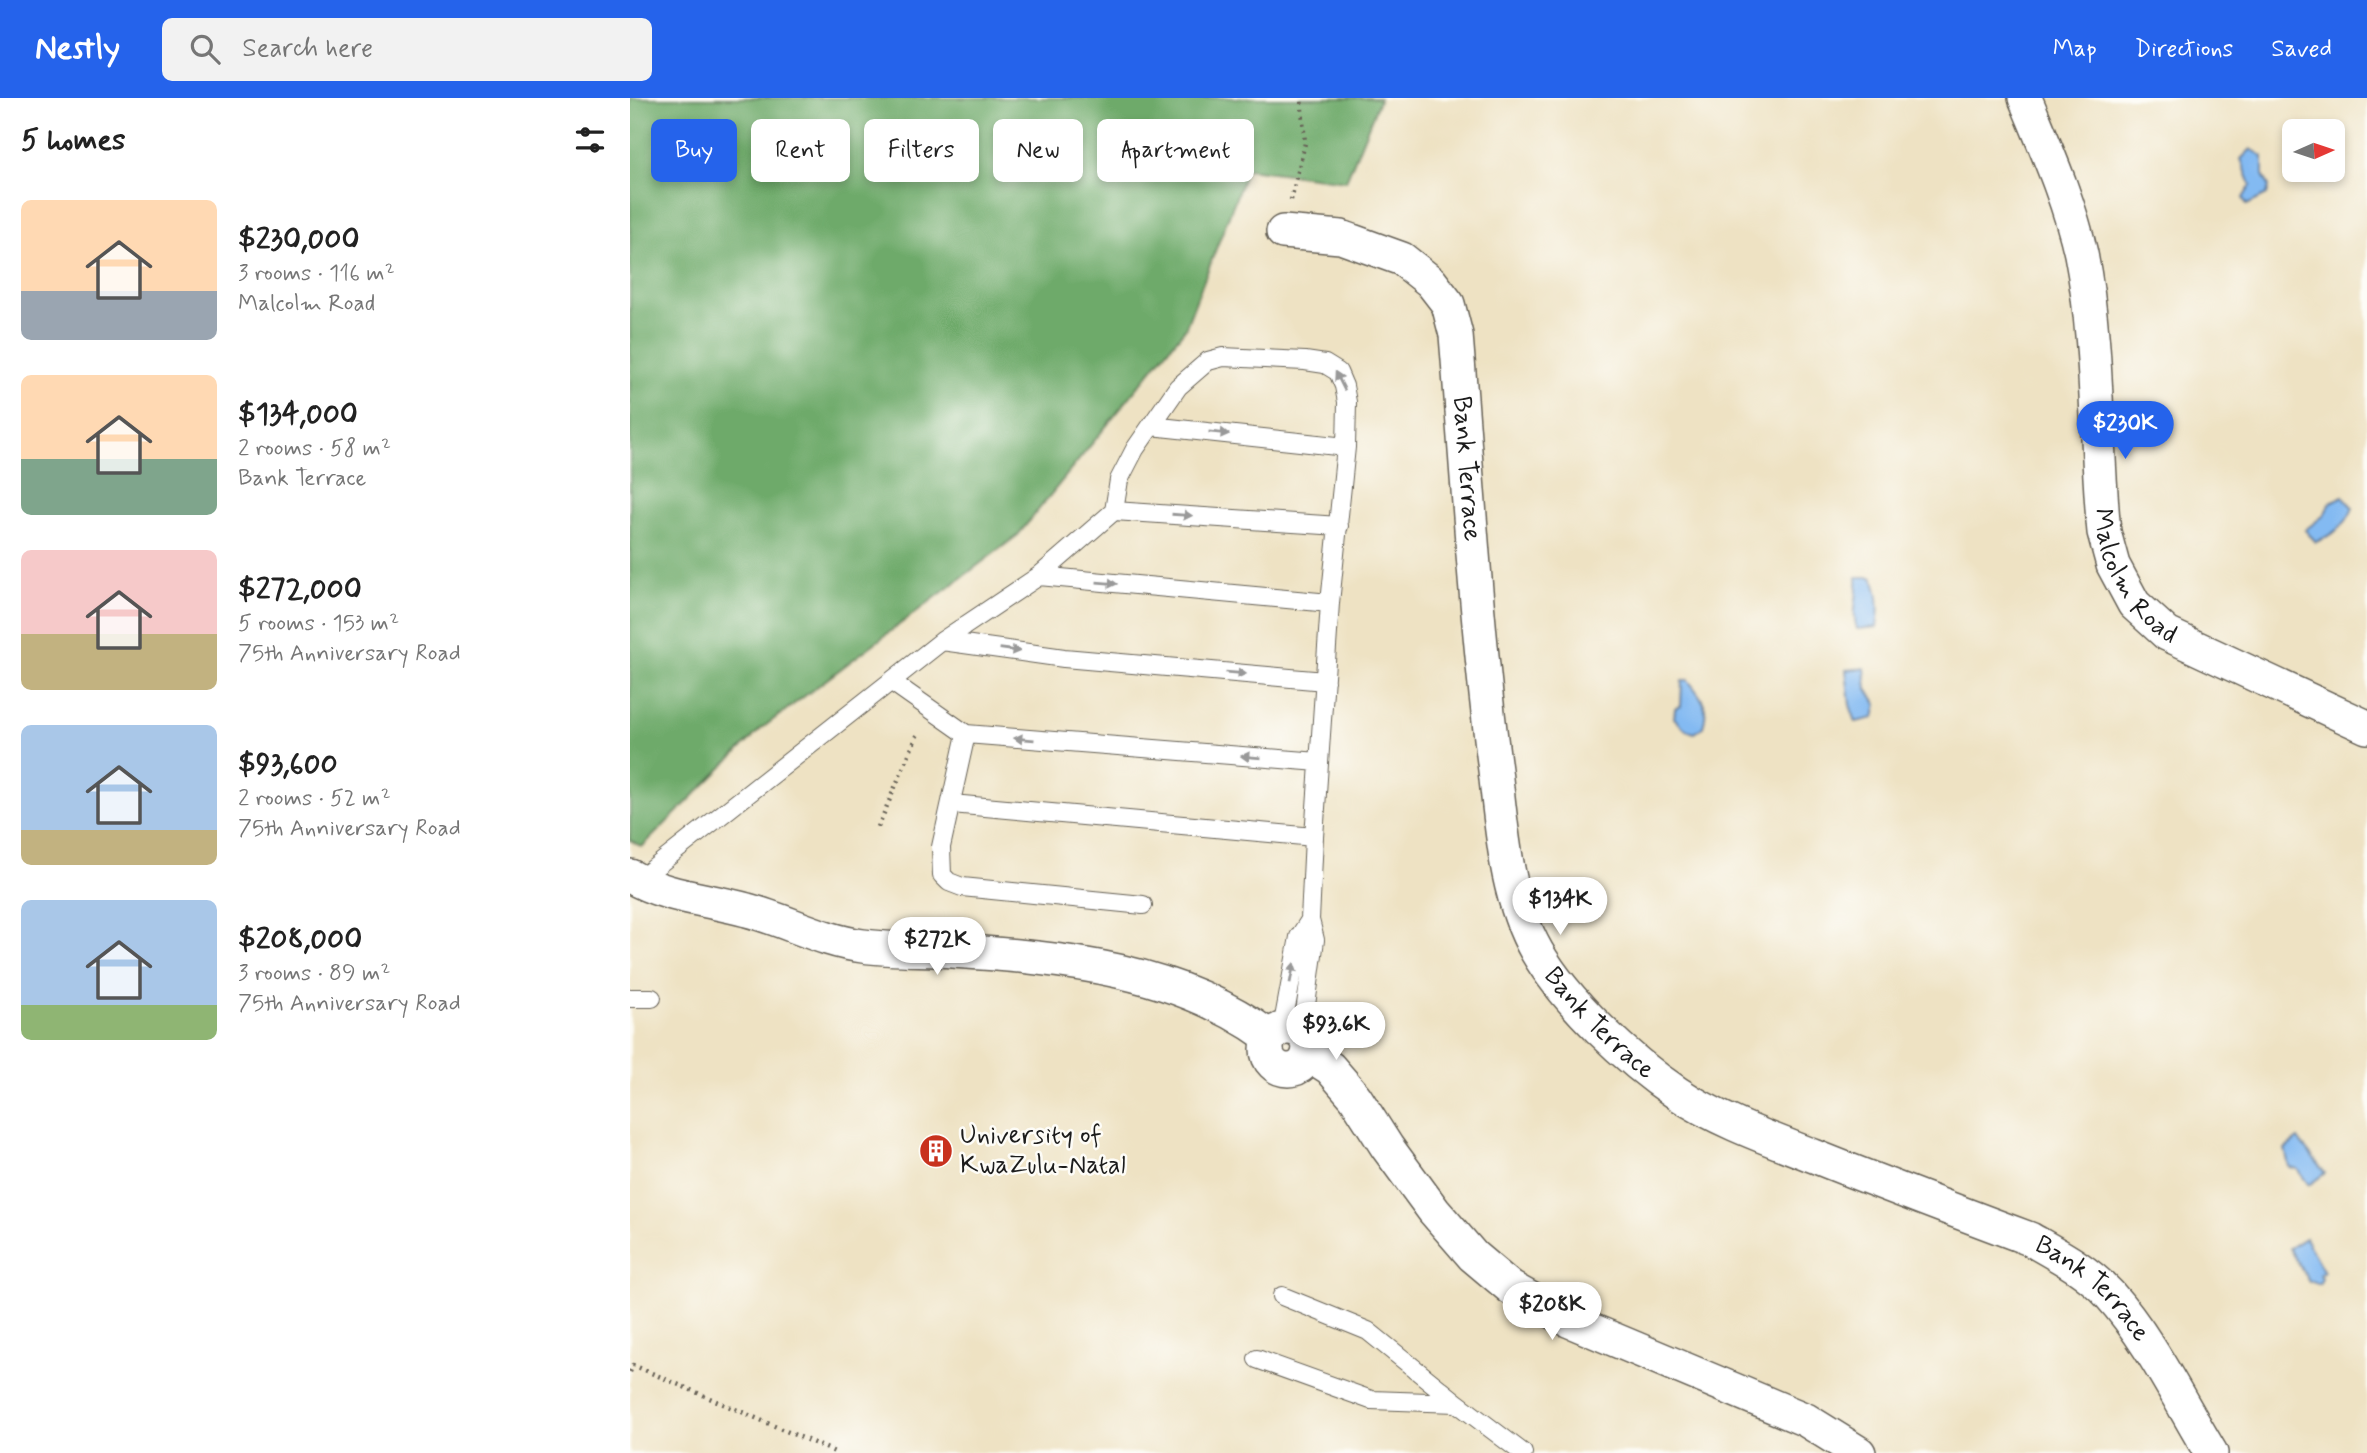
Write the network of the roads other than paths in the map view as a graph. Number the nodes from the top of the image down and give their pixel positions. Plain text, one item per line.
1 (2025, 98) edge
2 (1283, 232) road end
3 (1151, 426) junction
4 (1346, 447) junction
5 (1114, 511) junction
6 (1339, 526) junction
7 (1039, 576) junction
8 (1330, 603) junction
9 (942, 641) junction
10 (1325, 681) junction
11 (892, 682) junction
12 (2367, 727) edge
13 (967, 734) junction
14 (1319, 762) junction
15 (952, 804) junction
16 (1314, 837) junction
17 (632, 883) edge
18 (1143, 905) dead end
19 (630, 998) edge
20 (652, 998) dead end
21 (1291, 1045) junction
22 (1282, 1296) dead end
23 (1256, 1359) dead end
24 (1457, 1403) junction
25 (1522, 1453) edge
26 (1859, 1453) edge
27 (2211, 1453) edge

1 - 12 street, Malcolm Road
2 - 27 street, Bank Terrace
3 -> 4 lane
4 -> 3 lane
3 - 5 lane
4 - 6 lane
5 -> 6 lane
5 - 7 lane
6 - 8 lane
7 -> 8 lane
7 - 9 lane
8 - 10 lane
9 -> 10 lane
9 - 11 lane
10 - 14 lane
11 - 13 lane
11 - 17 lane
14 -> 13 lane
13 - 15 lane
14 - 16 lane
15 - 16 lane
15 - 18 lane
16 - 21 lane
17 - 21 street
19 - 20 lane
21 - 26 street
22 - 24 lane
23 - 24 lane
24 - 25 lane

